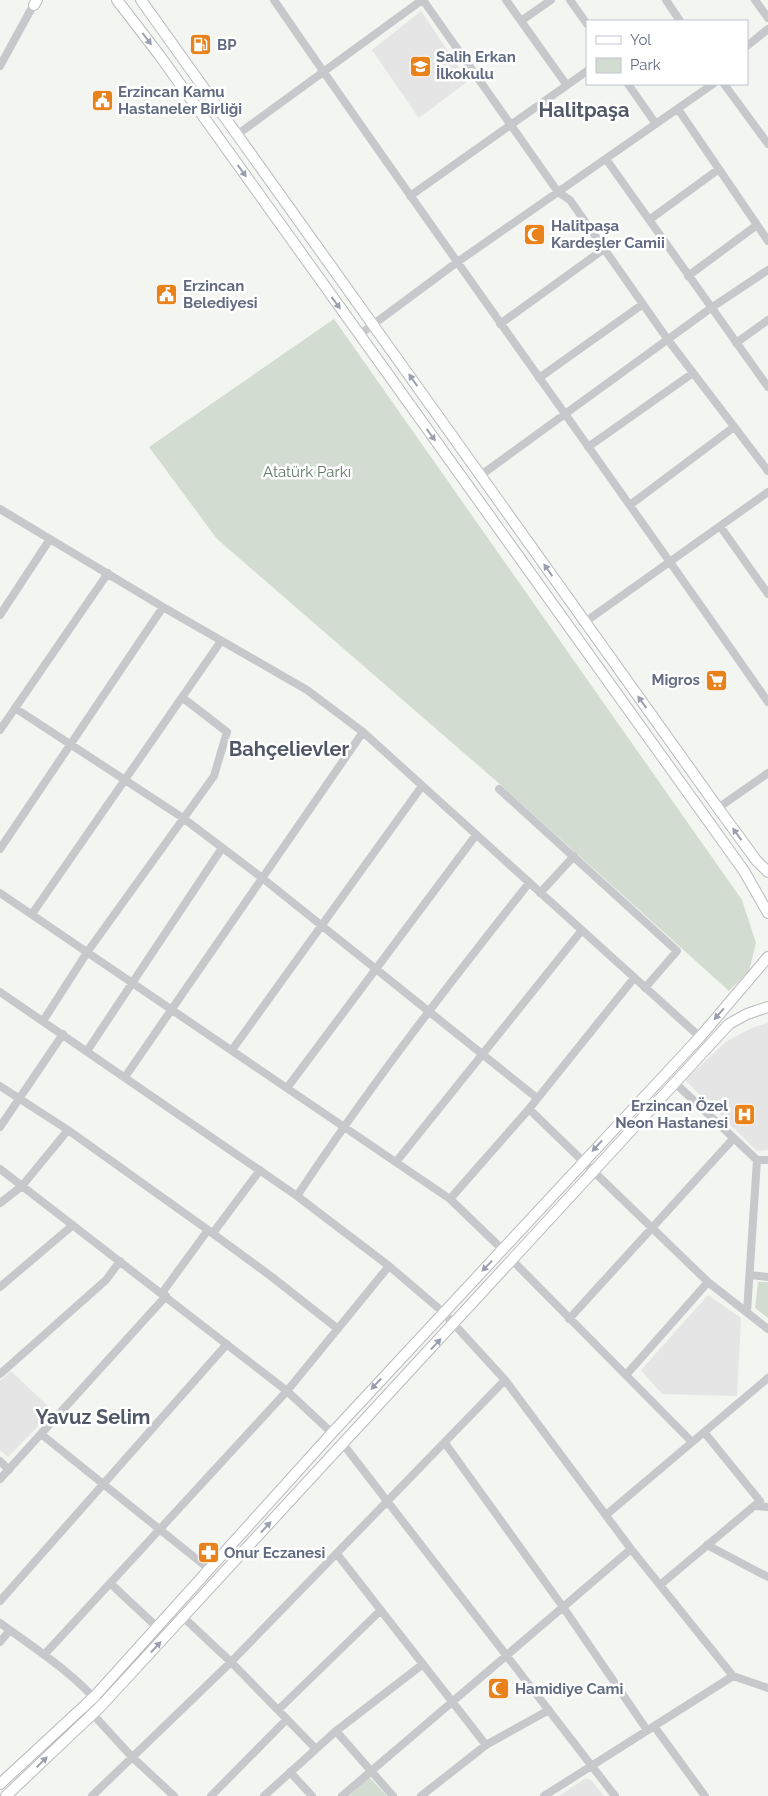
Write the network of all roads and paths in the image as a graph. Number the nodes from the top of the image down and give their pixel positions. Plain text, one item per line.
1 (109, 0) edge
2 (117, 0) edge
3 (141, 0) edge
4 (423, 0) edge
5 (506, 0) edge
6 (551, 0) edge
7 (570, 0) edge
8 (666, 0) edge
9 (755, 0) edge
10 (36, 1) edge
11 (278, 2) edge
12 (127, 12) junction
13 (768, 18) edge
14 (679, 20) edge
15 (522, 21) junction
16 (586, 23) edge
17 (768, 29) edge
18 (748, 45) edge
19 (0, 66) edge
20 (323, 71) junction
21 (586, 72) edge
22 (566, 84) junction
23 (629, 85) edge
24 (712, 85) edge
25 (725, 85) edge
26 (678, 109) junction
27 (510, 124) junction
28 (656, 124) junction
29 (238, 134) junction
30 (768, 144) edge
31 (606, 159) junction
32 (719, 169) junction
33 (558, 192) junction
34 (410, 196) junction
35 (649, 220) junction
36 (757, 225) junction
37 (768, 241) edge
38 (604, 249) junction
39 (456, 263) junction
40 (768, 270) edge
41 (688, 276) junction
42 (643, 304) junction
43 (711, 308) junction
44 (768, 320) edge
45 (374, 324) junction
46 (500, 324) junction
47 (359, 335) junction
48 (668, 340) junction
49 (736, 344) junction
50 (693, 373) junction
51 (539, 378) junction
52 (768, 387) edge
53 (564, 414) junction
54 (734, 427) junction
55 (588, 447) junction
56 (768, 472) edge
57 (481, 475) junction
58 (768, 492) edge
59 (630, 505) junction
60 (0, 509) edge
61 (720, 526) junction
62 (50, 539) junction
63 (670, 561) junction
64 (108, 573) junction
65 (768, 594) edge
66 (163, 607) junction
67 (0, 615) edge
68 (585, 622) junction
69 (221, 641) junction
70 (183, 698) junction
71 (768, 702) edge
72 (15, 708) junction
73 (1, 726) edge
74 (363, 732) junction
75 (71, 746) junction
76 (768, 773) edge
77 (125, 780) junction
78 (422, 786) junction
79 (499, 789) dead end
80 (718, 808) junction
81 (182, 818) junction
82 (476, 835) junction
83 (222, 848) junction
84 (0, 849) edge
85 (574, 856) junction
86 (768, 872) edge
87 (262, 877) junction
88 (528, 882) junction
89 (0, 893) edge
90 (540, 893) junction
91 (768, 913) edge
92 (32, 914) junction
93 (322, 925) junction
94 (582, 930) junction
95 (88, 952) junction
96 (768, 957) edge
97 (375, 970) junction
98 (634, 978) junction
99 (132, 982) junction
100 (645, 988) junction
101 (0, 992) edge
102 (768, 1007) edge
103 (173, 1009) junction
104 (427, 1012) junction
105 (43, 1021) junction
106 (63, 1034) junction
107 (700, 1037) junction
108 (232, 1050) junction
109 (87, 1051) junction
110 (482, 1054) junction
111 (124, 1077) junction
112 (674, 1082) junction
113 (0, 1086) edge
114 (287, 1088) junction
115 (537, 1098) junction
116 (20, 1099) junction
117 (529, 1109) junction
118 (343, 1126) junction
119 (0, 1127) edge
120 (68, 1130) junction
121 (733, 1139) junction
122 (757, 1160) junction
123 (768, 1160) edge
124 (396, 1162) junction
125 (582, 1162) junction
126 (0, 1169) edge
127 (260, 1170) junction
128 (591, 1172) junction
129 (22, 1186) junction
130 (297, 1196) junction
131 (450, 1199) junction
132 (0, 1203) edge
133 (73, 1225) junction
134 (651, 1229) junction
135 (210, 1231) junction
136 (503, 1250) junction
137 (512, 1260) junction
138 (120, 1261) junction
139 (389, 1266) junction
140 (750, 1276) junction
141 (768, 1277) edge
142 (708, 1282) junction
143 (0, 1287) edge
144 (164, 1294) junction
145 (443, 1312) junction
146 (747, 1312) junction
147 (569, 1319) junction
148 (455, 1323) junction
149 (338, 1329) junction
150 (768, 1329) edge
151 (227, 1344) junction
152 (0, 1374) edge
153 (626, 1375) junction
154 (768, 1378) edge
155 (505, 1380) junction
156 (287, 1390) junction
157 (704, 1432) junction
158 (332, 1433) junction
159 (41, 1434) junction
160 (692, 1442) junction
161 (445, 1443) junction
162 (343, 1444) junction
163 (0, 1461) edge
164 (9, 1470) junction
165 (0, 1479) edge
166 (104, 1484) junction
167 (389, 1501) junction
168 (756, 1506) junction
169 (768, 1508) edge
170 (606, 1515) junction
171 (161, 1529) junction
172 (707, 1545) junction
173 (631, 1549) junction
174 (337, 1554) junction
175 (209, 1569) junction
176 (768, 1577) edge
177 (111, 1584) junction
178 (660, 1585) junction
179 (0, 1601) edge
180 (562, 1607) junction
181 (381, 1610) junction
182 (183, 1617) junction
183 (0, 1623) edge
184 (157, 1627) junction
185 (10, 1630) junction
186 (0, 1642) edge
187 (507, 1654) junction
188 (44, 1655) junction
189 (231, 1662) junction
190 (423, 1664) junction
191 (733, 1676) junction
192 (768, 1688) edge
193 (94, 1697) junction
194 (451, 1701) junction
195 (85, 1705) junction
196 (101, 1706) junction
197 (278, 1710) junction
198 (549, 1710) junction
199 (93, 1714) junction
200 (286, 1719) junction
201 (650, 1728) junction
202 (336, 1731) junction
203 (486, 1745) junction
204 (316, 1749) junction
205 (132, 1757) junction
206 (592, 1765) junction
207 (370, 1770) junction
208 (290, 1772) junction
209 (0, 1784) edge
210 (6, 1796) edge
211 (92, 1796) edge
212 (174, 1796) edge
213 (211, 1796) edge
214 (264, 1796) edge
215 (312, 1796) edge
216 (342, 1796) edge
217 (393, 1796) edge
218 (421, 1796) edge
219 (544, 1796) edge
220 (615, 1796) edge
221 (705, 1796) edge

1 - 12 street
2 - 12 main road
3 - 29 main road
4 - 20 street
4 - 27 street
5 - 15 street
6 - 15 street
7 - 16 street
8 - 14 street
9 - 13 street
10 - 19 street
11 - 20 street
12 -> 47 main road
15 - 22 street
17 - 18 street
20 - 29 street
20 - 34 street
21 - 22 street
22 - 27 street
23 - 28 street
24 - 26 street
25 - 30 street
26 - 28 street
26 - 32 street
27 - 33 street
27 - 34 street
28 - 31 street
29 - 45 main road
31 - 33 street
31 - 35 street
32 - 35 street
32 - 36 street
33 - 38 street
33 - 39 street
34 - 39 street
35 - 41 street
36 - 37 street
36 - 41 street
38 - 42 street
38 - 46 street
39 - 45 street
39 - 46 street
40 - 43 street
41 - 43 street
42 - 48 street
42 - 51 street
43 - 48 street
43 - 49 street
44 - 49 street
45 - 47 street
57 -> 45 main road
46 - 51 street
47 -> 91 main road
48 - 50 street
48 - 53 street
49 - 52 street
50 - 54 street
50 - 55 street
51 - 53 street
53 - 55 street
53 - 57 street
54 - 56 street
54 - 59 street
55 - 59 street
68 -> 57 main road
58 - 61 street
59 - 63 street
60 - 62 street
61 - 63 street
61 - 65 street
62 - 64 street
62 - 67 street
63 - 68 street
63 - 71 street
64 - 66 street
64 - 72 street
66 - 69 street
66 - 75 street
80 -> 68 main road
69 - 70 street
69 - 74 street
70 - 77 street
70 - 81 street
72 - 73 street
72 - 75 street
74 - 78 street
74 - 87 street
75 - 77 street
75 - 84 street
76 - 80 street
77 - 81 street
77 - 92 street
78 - 82 street
78 - 93 street
79 - 85 street
86 -> 80 main road
81 - 83 street
81 - 95 street
82 - 88 street
82 - 97 street
83 - 87 street
83 - 99 street
85 - 90 street
85 - 100 street
87 - 93 street
87 - 103 street
88 - 90 street
88 - 104 street
89 - 92 street
90 - 94 street
92 - 95 street
93 - 97 street
93 - 108 street
94 - 98 street
94 - 110 street
95 - 99 street
95 - 105 street
96 -> 107 main road
97 - 104 street
97 - 114 street
98 - 100 street
98 - 115 street
99 - 103 street
99 - 109 street
100 - 107 street
101 - 105 street
102 - 112 main road
103 - 108 street
103 - 111 street
104 - 110 street
104 - 118 street
105 - 106 street
106 - 109 street
106 - 116 street
107 -> 125 main road
108 - 114 street
109 - 111 street
110 - 115 street
110 - 124 street
111 - 127 street
112 - 121 street
112 - 128 main road
113 - 116 street
114 - 118 street
115 - 117 street
116 - 119 street
116 - 120 street
117 - 125 street
117 - 131 street
118 - 124 street
118 - 130 street
120 - 129 street
120 - 135 street
121 - 122 street
121 - 134 street
122 - 123 street
122 - 140 street
124 - 131 street
125 - 128 street
125 - 136 main road
126 - 129 street
127 - 130 street
127 - 135 street
128 - 134 street
128 - 137 main road
129 - 132 street
129 - 133 street
130 - 139 street
131 - 136 street
133 - 138 street
133 - 143 street
134 - 142 street
134 - 147 street
135 - 144 street
135 - 149 street
136 -> 145 main road
137 - 147 street
137 - 148 main road
138 - 144 street
138 - 152 street
139 - 145 street
139 - 149 street
140 - 141 street
140 - 146 street
142 - 146 street
142 - 153 street
144 - 151 street
144 - 159 street
145 - 148 street
145 -> 158 main road
146 - 150 street
147 - 153 street
148 - 155 street
162 -> 148 main road
149 - 156 street
151 - 156 street
151 - 166 street
153 - 160 street
154 - 157 street
155 - 161 street
155 - 170 street
156 - 158 street
156 - 171 street
157 - 160 street
157 - 168 street
158 - 175 main road
159 - 164 street
159 - 166 street
160 - 170 street
161 - 167 street
161 - 180 street
162 - 167 street
182 -> 162 main road
163 - 164 street
164 - 165 street
166 - 171 street
166 - 179 street
167 - 174 street
167 - 187 street
168 - 169 street
168 - 172 street
170 - 173 street
171 - 175 street
171 - 177 street
172 - 176 street
172 - 178 street
173 - 178 street
173 - 180 street
174 - 181 street
174 - 189 street
175 - 184 main road
177 - 184 street
177 - 188 street
178 - 191 street
180 - 187 street
180 - 201 street
181 - 190 street
181 - 197 street
182 - 189 street
196 -> 182 main road
183 - 185 street
184 - 193 main road
185 - 186 street
185 - 188 street
187 - 194 street
187 - 198 street
188 - 193 street
189 - 197 street
189 - 205 street
190 - 194 street
190 - 202 street
191 - 192 street
191 - 201 street
193 - 195 main road
193 - 196 street
194 - 203 street
194 - 207 street
195 - 199 street
195 - 209 main road
196 - 199 main road
197 - 200 street
198 - 203 street
198 - 206 street
199 - 205 street
210 -> 199 main road
200 - 204 street
200 - 213 street
201 - 206 street
201 - 221 street
202 - 204 street
202 - 207 street
203 - 218 street
204 - 208 street
205 - 211 street
205 - 212 street
206 - 219 street
206 - 220 street
207 - 216 street
207 - 217 street
208 - 214 street
208 - 215 street

